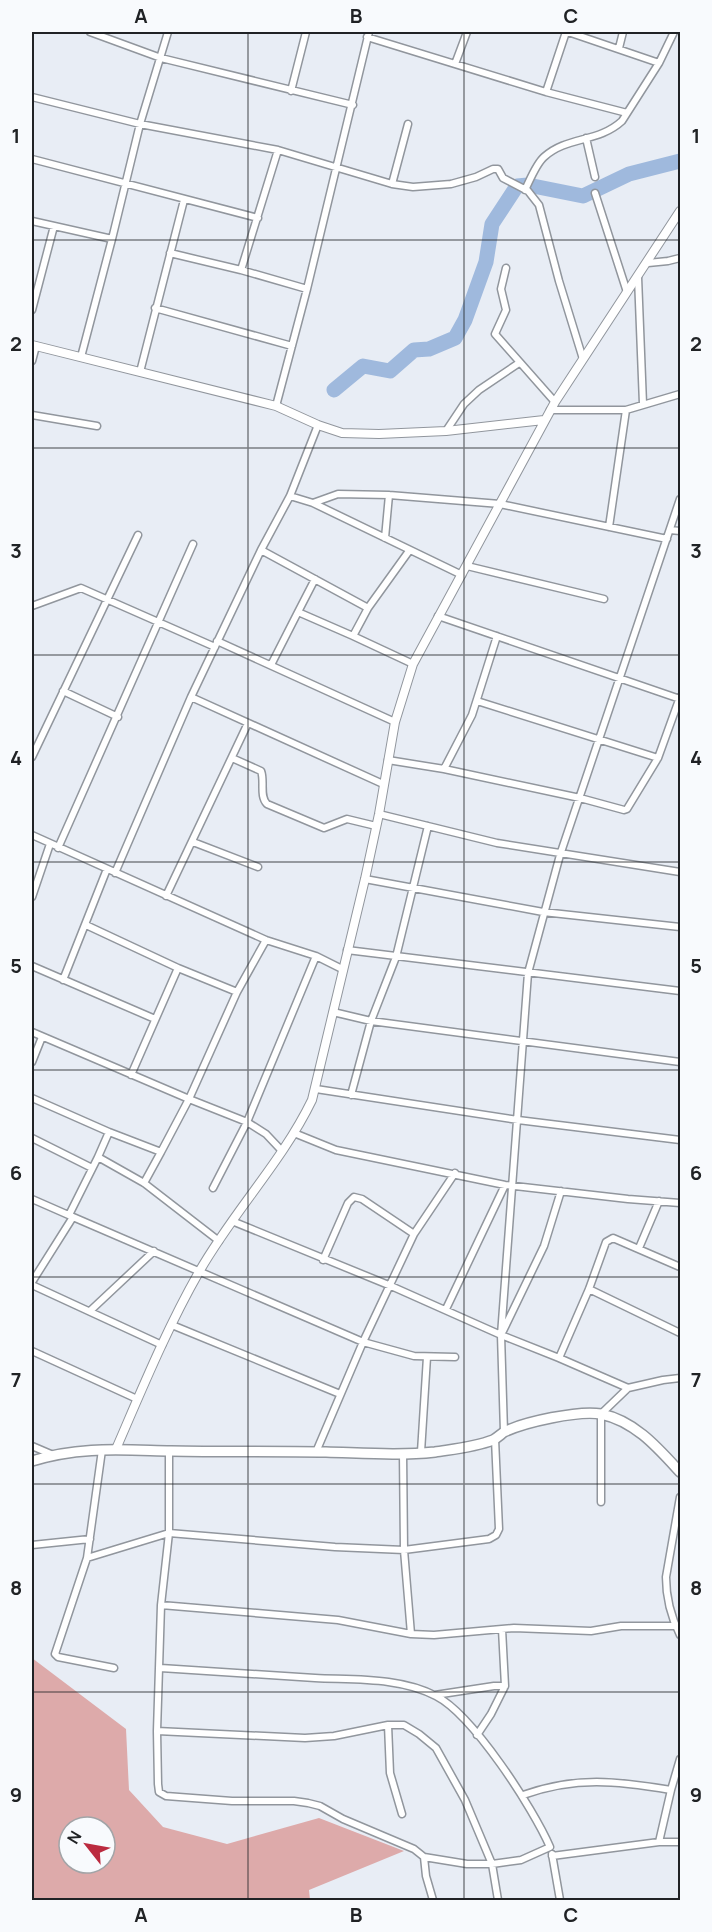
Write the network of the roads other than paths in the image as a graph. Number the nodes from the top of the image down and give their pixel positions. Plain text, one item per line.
1 (90, 32) edge
2 (168, 32) edge
3 (306, 32) edge
4 (467, 32) edge
5 (567, 32) edge
6 (623, 32) edge
7 (674, 32) edge
8 (368, 34) edge
9 (619, 48) junction
10 (161, 58) junction
11 (659, 63) junction
12 (455, 64) junction
13 (291, 91) junction
14 (546, 92) junction
15 (32, 97) edge
16 (353, 105) junction
17 (627, 113) junction
18 (140, 124) junction
19 (408, 124) dead end
20 (586, 138) junction
21 (278, 150) junction
22 (32, 159) edge
23 (337, 169) junction
24 (595, 177) dead end
25 (126, 184) junction
26 (392, 184) junction
27 (525, 190) junction
28 (595, 193) dead end
29 (184, 200) junction
30 (681, 211) edge
31 (258, 218) junction
32 (32, 221) edge
33 (54, 226) junction
34 (112, 239) junction
35 (170, 253) junction
36 (681, 258) edge
37 (648, 262) junction
38 (506, 268) dead end
39 (241, 270) junction
40 (32, 272) edge
41 (40, 274) junction
42 (638, 277) junction
43 (307, 289) junction
44 (627, 292) junction
45 (155, 308) junction
46 (32, 310) edge
47 (34, 346) edge
48 (292, 346) junction
49 (81, 357) junction
50 (583, 359) junction
51 (32, 361) edge
52 (519, 363) junction
53 (140, 372) junction
54 (681, 394) edge
55 (555, 402) junction
56 (643, 404) junction
57 (276, 406) junction
58 (550, 410) junction
59 (626, 410) junction
60 (32, 415) edge
61 (544, 420) junction
62 (318, 425) junction
63 (97, 426) dead end
64 (446, 431) junction
65 (389, 495) junction
66 (290, 496) junction
67 (681, 499) edge
68 (314, 503) junction
69 (500, 504) junction
70 (609, 527) junction
71 (670, 530) junction
72 (681, 531) edge
73 (138, 535) dead end
74 (385, 538) junction
75 (667, 539) junction
76 (193, 544) dead end
77 (261, 550) junction
78 (409, 551) junction
79 (467, 566) junction
80 (462, 575) junction
81 (315, 579) junction
82 (604, 599) dead end
83 (106, 601) junction
84 (32, 606) edge
85 (368, 608) junction
86 (298, 612) junction
87 (438, 616) junction
88 (159, 621) junction
89 (353, 636) junction
90 (497, 636) junction
91 (216, 644) junction
92 (413, 664) junction
93 (271, 665) junction
94 (621, 678) junction
95 (63, 691) junction
96 (191, 697) junction
97 (680, 698) edge
98 (477, 701) junction
99 (118, 717) junction
100 (395, 722) junction
101 (248, 723) junction
102 (600, 739) junction
103 (32, 757) edge
104 (232, 758) junction
105 (658, 758) junction
106 (388, 760) junction
107 (444, 769) junction
108 (383, 784) junction
109 (580, 798) junction
110 (379, 814) junction
111 (376, 826) junction
112 (428, 826) junction
113 (32, 835) edge
114 (193, 842) junction
115 (50, 844) junction
116 (58, 848) junction
117 (560, 855) junction
118 (258, 867) dead end
119 (107, 869) junction
120 (681, 872) edge
121 (115, 873) junction
122 (365, 879) junction
123 (414, 888) junction
124 (166, 896) junction
125 (32, 897) edge
126 (543, 912) junction
127 (87, 925) junction
128 (681, 927) edge
129 (267, 940) junction
130 (347, 950) junction
131 (316, 956) junction
132 (396, 957) junction
133 (32, 966) edge
134 (178, 968) junction
135 (342, 969) junction
136 (528, 973) junction
137 (63, 980) junction
138 (681, 991) edge
139 (237, 992) junction
140 (333, 1012) junction
141 (155, 1019) junction
142 (371, 1021) junction
143 (32, 1032) edge
144 (42, 1036) junction
145 (524, 1041) junction
146 (32, 1062) edge
147 (681, 1062) edge
148 (131, 1075) junction
149 (316, 1089) junction
150 (351, 1095) junction
151 (32, 1098) edge
152 (189, 1099) junction
153 (518, 1120) junction
154 (247, 1122) junction
155 (109, 1132) junction
156 (294, 1133) junction
157 (32, 1138) edge
158 (681, 1140) edge
159 (282, 1151) junction
160 (161, 1152) junction
161 (98, 1157) junction
162 (92, 1168) junction
163 (455, 1173) junction
164 (144, 1183) junction
165 (509, 1185) junction
166 (213, 1188) dead end
167 (561, 1191) junction
168 (32, 1199) edge
169 (658, 1201) junction
170 (681, 1203) edge
171 (71, 1216) junction
172 (232, 1221) junction
173 (414, 1234) junction
174 (219, 1241) junction
175 (639, 1248) junction
176 (154, 1251) junction
177 (323, 1260) junction
178 (681, 1268) edge
179 (199, 1271) junction
180 (32, 1283) edge
181 (391, 1286) junction
182 (590, 1289) junction
183 (446, 1310) junction
184 (90, 1311) junction
185 (172, 1325) junction
186 (681, 1333) edge
187 (501, 1335) junction
188 (363, 1342) junction
189 (162, 1345) junction
190 (32, 1351) edge
191 (427, 1357) junction
192 (455, 1357) dead end
193 (559, 1358) junction
194 (681, 1378) edge
195 (628, 1388) junction
196 (340, 1394) junction
197 (137, 1399) junction
198 (601, 1414) junction
199 (504, 1432) junction
200 (495, 1439) junction
201 (32, 1446) edge
202 (116, 1449) junction
203 (102, 1450) junction
204 (169, 1451) junction
205 (316, 1452) junction
206 (421, 1452) junction
207 (403, 1453) junction
208 (53, 1455) junction
209 (32, 1461) edge
210 (681, 1472) edge
211 (681, 1497) edge
212 (601, 1502) dead end
213 (169, 1533) junction
214 (90, 1539) junction
215 (32, 1545) edge
216 (404, 1550) junction
217 (87, 1558) junction
218 (162, 1605) junction
219 (676, 1626) junction
220 (502, 1629) junction
221 (411, 1634) junction
222 (681, 1635) edge
223 (114, 1668) dead end
224 (160, 1668) junction
225 (505, 1686) junction
226 (435, 1695) junction
227 (388, 1725) junction
228 (158, 1731) junction
229 (477, 1735) junction
230 (681, 1759) edge
231 (671, 1790) junction
232 (523, 1795) junction
233 (402, 1814) dead end
234 (659, 1842) junction
235 (681, 1842) edge
236 (550, 1847) junction
237 (552, 1856) junction
238 (424, 1857) junction
239 (492, 1864) junction
240 (433, 1900) edge
241 (498, 1900) edge
242 (560, 1900) edge

1 - 10 street
2 - 10 street
3 - 13 street
4 - 12 street
5 - 9 street
5 - 14 street
6 - 9 street
7 - 11 street
8 - 12 street
8 - 16 street
9 - 11 street
10 - 13 street
10 - 18 street
11 - 17 street
12 - 14 street
13 - 16 street
14 - 17 street
15 - 18 street
16 - 23 street
17 - 20 street
18 - 21 street
18 - 25 street
19 - 26 street
20 - 24 street
20 - 27 street
21 - 23 street
21 - 31 street
22 - 25 street
23 - 26 street
23 - 43 street
25 - 29 street
25 - 34 street
26 - 27 street
27 - 50 street
28 - 44 street
29 - 31 street
29 - 35 street
30 - 37 street
31 - 39 street
32 - 33 street
33 - 34 street
33 - 41 street
34 - 49 street
35 - 39 street
35 - 45 street
36 - 37 street
37 - 42 street
38 - 52 street
39 - 43 street
40 - 41 street
41 - 46 street
42 - 44 street
42 - 56 street
43 - 48 street
44 - 50 street
45 - 48 street
45 - 53 street
47 - 49 street
47 - 51 street
48 - 57 street
49 - 53 street
50 - 55 street
52 - 55 street
52 - 64 street
53 - 57 street
54 - 56 street
55 - 58 street
56 - 59 street
57 - 62 street
58 - 59 street
58 - 61 street
59 - 70 street
60 - 63 street
61 - 64 street
61 - 69 street
62 - 64 street
62 - 66 street
65 - 68 street
65 - 69 street
65 - 74 street
66 - 68 street
66 - 77 street
67 - 71 street
68 - 74 street
69 - 70 street
69 - 79 street
70 - 75 street
71 - 72 street
71 - 75 street
73 - 83 street
74 - 78 street
75 - 94 street
76 - 88 street
77 - 81 street
77 - 91 street
78 - 80 street
78 - 85 street
79 - 80 street
79 - 82 street
80 - 87 street
81 - 85 street
81 - 86 street
83 - 84 street
83 - 88 street
83 - 95 street
85 - 89 street
86 - 89 street
86 - 93 street
87 - 90 street
87 - 92 street
88 - 91 street
88 - 99 street
89 - 92 street
90 - 94 street
90 - 98 street
91 - 93 street
91 - 96 street
92 - 100 street
93 - 100 street
94 - 97 street
94 - 102 street
95 - 99 street
95 - 103 street
96 - 101 street
96 - 121 street
97 - 105 street
98 - 102 street
98 - 107 street
99 - 116 street
100 - 106 street
101 - 104 street
101 - 108 street
102 - 105 street
102 - 109 street
104 - 111 street
104 - 114 street
105 - 109 street
106 - 107 street
106 - 108 street
107 - 109 street
108 - 110 street
109 - 117 street
110 - 111 street
110 - 112 street
111 - 122 street
112 - 117 street
112 - 123 street
113 - 115 street
114 - 118 street
114 - 124 street
115 - 116 street
115 - 125 street
116 - 119 street
117 - 120 street
117 - 126 street
119 - 121 street
119 - 127 street
121 - 124 street
122 - 123 street
122 - 130 street
123 - 126 street
123 - 132 street
124 - 129 street
126 - 128 street
126 - 136 street
127 - 134 street
127 - 137 street
129 - 131 street
129 - 139 street
130 - 132 street
130 - 135 street
131 - 135 street
131 - 154 street
132 - 136 street
132 - 142 street
133 - 137 street
134 - 139 street
134 - 141 street
135 - 140 street
136 - 138 street
136 - 145 street
137 - 141 street
139 - 152 street
140 - 142 street
140 - 149 street
141 - 148 street
142 - 145 street
142 - 150 street
143 - 144 street
144 - 146 street
144 - 148 street
145 - 147 street
145 - 153 street
148 - 152 street
149 - 150 street
149 - 156 street
150 - 153 street
151 - 155 street
152 - 154 street
152 - 160 street
153 - 158 street
153 - 165 street
154 - 159 street
154 - 166 street
155 - 160 street
155 - 161 street
156 - 159 street
156 - 163 street
157 - 162 street
159 - 172 street
160 - 164 street
161 - 162 street
161 - 164 street
162 - 171 street
163 - 165 street
163 - 173 street
164 - 174 street
165 - 167 street
165 - 183 street
165 - 187 street
167 - 169 street
167 - 187 street
168 - 171 street
169 - 170 street
169 - 175 street
171 - 176 street
171 - 180 street
172 - 174 street
172 - 177 street
173 - 177 street
173 - 181 street
174 - 179 street
175 - 178 street
175 - 182 street
176 - 179 street
176 - 184 street
177 - 181 street
179 - 185 street
179 - 188 street
180 - 184 street
181 - 183 street
181 - 188 street
182 - 186 street
182 - 193 street
183 - 187 street
184 - 189 street
185 - 189 street
185 - 196 street
187 - 193 street
187 - 199 street
188 - 191 street
188 - 196 street
189 - 197 street
190 - 197 street
191 - 192 street
191 - 206 street
193 - 195 street
194 - 195 street
195 - 198 street
196 - 205 street
197 - 202 street
198 - 199 main road
198 - 210 main road
198 - 212 street
199 - 200 main road
200 - 206 main road
200 - 216 street
201 - 208 street
202 - 203 main road
202 - 204 main road
203 - 208 main road
203 - 214 street
204 - 205 main road
204 - 213 street
205 - 207 main road
206 - 207 main road
207 - 216 street
208 - 209 main road
211 - 219 street
213 - 216 street
213 - 217 street
213 - 218 street
214 - 215 street
214 - 217 street
216 - 221 street
217 - 223 street
218 - 221 street
218 - 224 street
219 - 220 street
219 - 222 street
220 - 221 street
220 - 225 street
224 - 226 street
224 - 228 street
225 - 226 street
225 - 229 street
226 - 229 street
227 - 228 street
227 - 233 street
227 - 239 street
228 - 238 street
229 - 232 street
230 - 231 street
231 - 232 street
231 - 234 street
232 - 236 street
234 - 235 street
234 - 237 street
236 - 237 street
236 - 239 street
237 - 242 street
238 - 239 street
238 - 240 street
239 - 241 street

